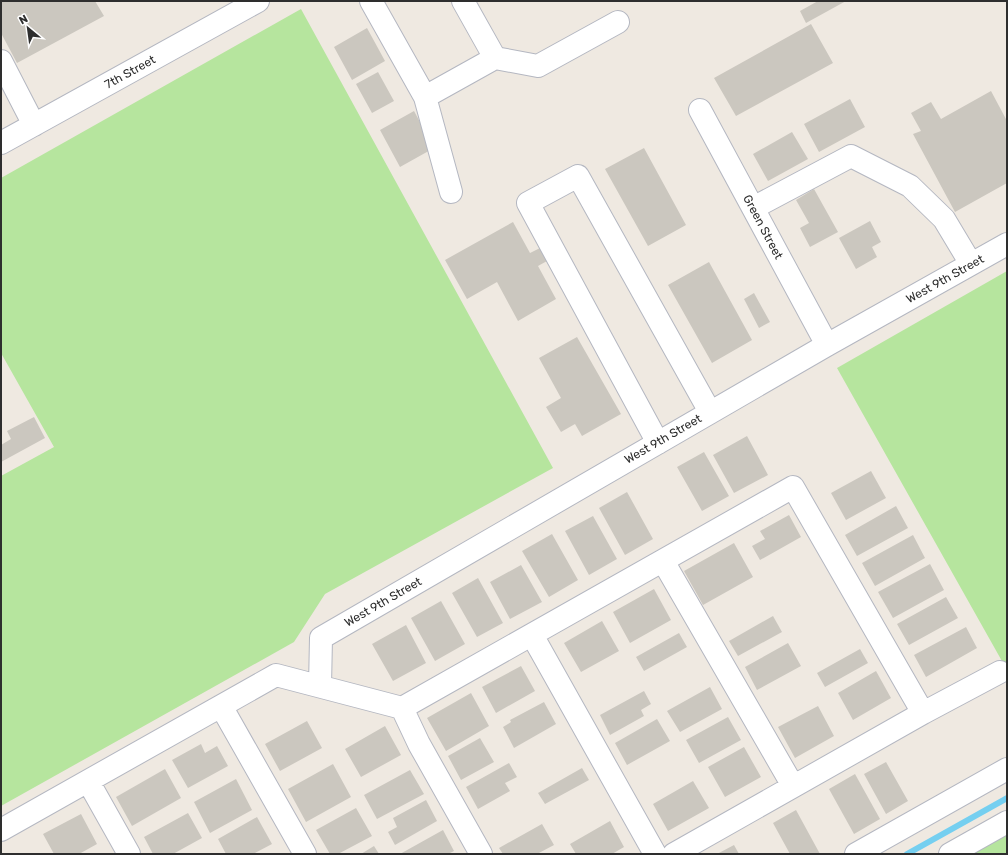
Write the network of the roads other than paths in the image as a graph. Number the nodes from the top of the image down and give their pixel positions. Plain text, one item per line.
1 (258, 1) edge
2 (371, 1) edge
3 (463, 1) edge
4 (618, 22) dead end
5 (495, 58) junction
6 (1, 61) edge
7 (425, 96) junction
8 (700, 110) dead end
9 (34, 125) junction
10 (1, 144) edge
11 (451, 192) dead end
12 (753, 208) junction
13 (1007, 244) edge
14 (971, 264) junction
15 (827, 345) junction
16 (710, 412) junction
17 (658, 443) junction
18 (663, 561) junction
19 (532, 635) junction
20 (1000, 672) dead end
21 (320, 686) junction
22 (221, 706) junction
23 (402, 708) junction
24 (923, 713) junction
25 (1007, 769) edge
26 (88, 781) junction
27 (793, 786) junction
28 (1007, 822) edge
29 (1, 830) edge
30 (129, 854) edge
31 (305, 854) edge
32 (481, 854) edge
33 (655, 854) edge
34 (674, 854) edge
35 (856, 854) edge
36 (950, 854) edge

1 - 9 street, 7th Street
2 - 7 street
3 - 5 street
4 - 5 street
5 - 7 street
6 - 9 street
7 - 11 street
8 - 12 street, Green Street
9 - 10 street, 7th Street
12 - 14 street
12 - 15 street, Green Street
13 - 14 street, West 9th Street
14 - 15 street, West 9th Street
15 - 16 street, West 9th Street
16 - 17 street, West 9th Street
16 - 17 street
17 - 21 street, West 9th Street
18 - 19 street
18 - 24 street
18 - 27 street
19 - 23 street
19 - 33 street
20 - 24 street
21 - 22 street
21 - 23 street
22 - 26 street
22 - 31 street
23 - 32 street
24 - 27 street
25 - 35 street
26 - 29 street
26 - 30 street
27 - 34 street
28 - 36 street

